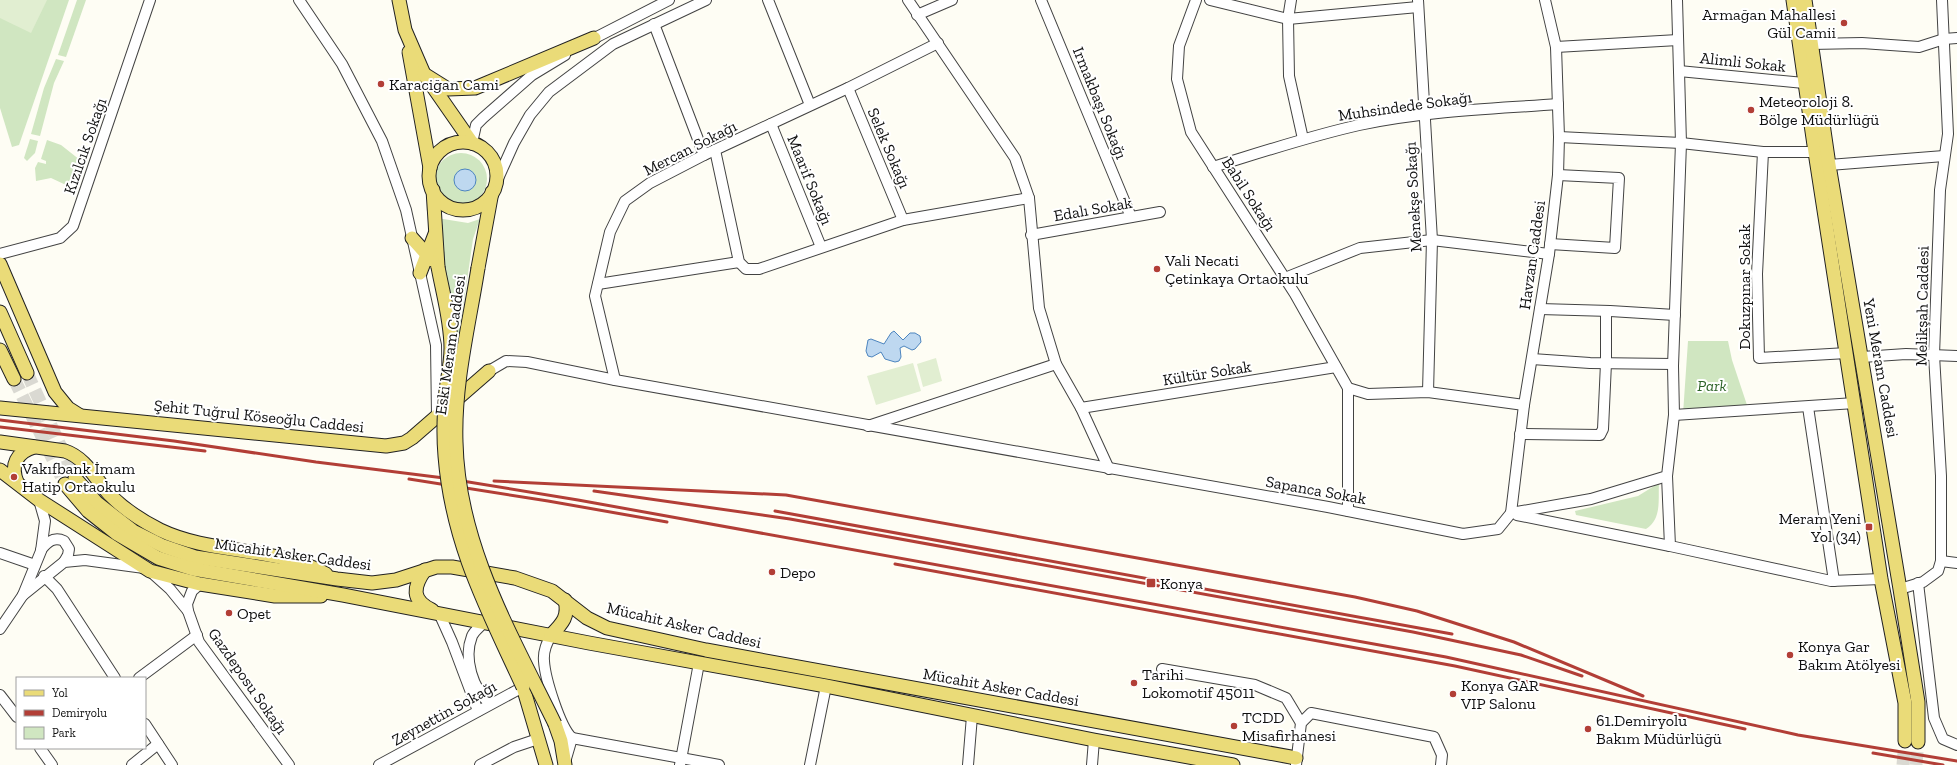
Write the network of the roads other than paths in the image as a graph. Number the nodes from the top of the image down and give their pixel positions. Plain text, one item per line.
1 (150, 0) edge
2 (299, 0) edge
3 (399, 0) edge
4 (669, 0) edge
5 (706, 0) edge
6 (768, 0) edge
7 (908, 0) edge
8 (952, 0) edge
9 (1041, 0) edge
10 (1196, 0) edge
11 (1210, 0) edge
12 (1291, 0) edge
13 (1545, 0) edge
14 (1677, 0) edge
15 (1793, 0) edge
16 (1805, 0) edge
17 (1942, 0) edge
18 (1418, 4) edge
19 (918, 15) junction
20 (1288, 19) junction
21 (654, 24) junction
22 (405, 30) junction
23 (594, 38) junction
24 (1957, 38) edge
25 (1944, 39) junction
26 (1678, 40) junction
27 (938, 43) junction
28 (1811, 44) junction
29 (1556, 47) junction
30 (1679, 71) junction
31 (424, 74) junction
32 (1804, 83) junction
33 (848, 88) junction
34 (1558, 104) junction
35 (810, 105) junction
36 (1424, 115) junction
37 (771, 124) junction
38 (1952, 134) edge
39 (1559, 137) junction
40 (1303, 139) junction
41 (472, 143) junction
42 (1682, 143) junction
43 (715, 150) junction
44 (1763, 152) junction
45 (1814, 152) junction
46 (704, 155) junction
47 (1944, 156) junction
48 (1829, 164) junction
49 (1213, 167) junction
50 (430, 168) junction
51 (1558, 175) junction
52 (494, 188) junction
53 (433, 190) junction
54 (1029, 198) junction
55 (1160, 212) dead end
56 (1131, 217) junction
57 (903, 220) junction
58 (436, 232) junction
59 (1031, 235) junction
60 (412, 238) junction
61 (1432, 240) junction
62 (821, 247) junction
63 (1550, 249) junction
64 (0, 254) edge
65 (427, 254) junction
66 (739, 262) junction
67 (0, 264) edge
68 (438, 268) junction
69 (420, 273) junction
70 (1285, 278) junction
71 (598, 284) junction
72 (1540, 309) junction
73 (1606, 311) junction
74 (0, 312) edge
75 (1675, 315) junction
76 (0, 350) edge
77 (1847, 353) junction
78 (1934, 355) junction
79 (1957, 356) edge
80 (1862, 357) junction
81 (1532, 359) junction
82 (1606, 363) junction
83 (1056, 364) junction
84 (1673, 364) junction
85 (1336, 367) junction
86 (489, 371) joint
87 (27, 373) tunnel mouth
88 (14, 379) tunnel mouth
89 (614, 380) junction
90 (1348, 388) junction
91 (1428, 392) junction
92 (1854, 402) junction
93 (1524, 405) junction
94 (1808, 407) junction
95 (0, 408) edge
96 (1081, 408) junction
97 (1674, 415) junction
98 (81, 416) junction
99 (437, 416) junction
100 (867, 426) junction
101 (1520, 434) junction
102 (0, 442) edge
103 (34, 446) junction
104 (1109, 469) junction
105 (0, 470) edge
106 (1667, 476) junction
107 (17, 482) junction
108 (39, 500) junction
109 (1348, 511) junction
110 (1511, 513) junction
111 (1670, 546) junction
112 (41, 551) junction
113 (0, 553) edge
114 (1941, 561) junction
115 (64, 562) junction
116 (1957, 563) edge
117 (35, 565) junction
118 (147, 570) junction
119 (425, 570) junction
120 (44, 576) junction
121 (1881, 578) junction
122 (337, 580) junction
123 (1834, 581) junction
124 (1918, 583) junction
125 (200, 584) junction
126 (1900, 589) junction
127 (22, 595) junction
128 (343, 595) junction
129 (565, 600) junction
130 (188, 612) junction
131 (439, 613) junction
132 (484, 622) junction
133 (0, 629) edge
134 (197, 635) junction
135 (552, 635) junction
136 (699, 663) junction
137 (1162, 669) dead end
138 (115, 677) edge
139 (140, 677) edge
140 (826, 686) junction
141 (523, 687) junction
142 (0, 695) edge
143 (490, 704) junction
144 (478, 711) junction
145 (16, 716) edge
146 (972, 716) junction
147 (1301, 723) junction
148 (146, 726) edge
149 (538, 739) junction
150 (566, 740) junction
151 (1094, 740) junction
152 (1905, 741) tunnel mouth
153 (1918, 742) tunnel mouth
154 (158, 744) junction
155 (1957, 745) edge
156 (45, 750) edge
157 (681, 762) edge
158 (1296, 762) edge
159 (565, 764) edge
160 (52, 765) edge
161 (132, 765) edge
162 (172, 765) edge
163 (289, 765) edge
164 (379, 765) edge
165 (480, 765) edge
166 (546, 765) edge
167 (719, 765) edge
168 (810, 765) edge
169 (968, 765) edge
170 (1092, 765) edge
171 (1233, 765) edge
172 (1441, 765) edge

1 - 64 street, Kızılcık Sokağı
2 - 60 street
3 - 22 main road
4 - 23 street
5 - 21 street
6 - 35 street
7 - 19 street
8 - 19 street
9 - 56 street, Irmakbaşı Sokağı
10 - 49 street, Babil Sokağı
11 - 20 street
12 - 20 street
13 - 29 street, Havzan Caddesi
14 - 26 street
15 - 32 main road, Yeni Meram Caddesi
16 - 28 main road, Yeni Meram Caddesi
17 - 25 street, Melikşah Caddesi
18 - 20 street
18 - 36 street, Menekşe Sokağı
19 - 27 street
20 - 40 street
21 - 46 street
21 - 52 street
22 - 31 main road
22 - 50 main road
23 - 31 main road
23 - 41 street
24 - 25 street
25 - 28 street
25 - 38 street, Melikşah Caddesi
26 - 29 street
26 - 30 street
27 - 33 street, Mercan Sokağı
27 - 54 street
28 - 48 main road, Yeni Meram Caddesi
29 - 34 street, Havzan Caddesi
30 - 32 street, Alimli Sokak
30 - 42 street
31 - 41 main road
32 - 45 main road, Yeni Meram Caddesi
33 - 35 street, Mercan Sokağı
33 - 57 street, Selek Sokağı
34 - 36 street, Muhsindede Sokağı
34 - 39 street, Havzan Caddesi
35 - 37 street, Mercan Sokağı
36 - 40 street, Muhsindede Sokağı
36 - 61 street, Menekşe Sokağı
37 - 43 street, Mercan Sokağı
37 - 62 street, Maarif Sokağı
38 - 47 street, Melikşah Caddesi
39 - 42 street
39 - 51 street, Havzan Caddesi
40 - 49 street, Muhsindede Sokağı
41 - 50 main road
41 - 52 main road
42 - 44 street
42 - 75 street
43 - 46 street, Mercan Sokağı
43 - 66 street
44 - 45 street
44 - 77 street, Dokuzpınar Sokak
45 - 77 main road, Yeni Meram Caddesi
46 - 71 street, Mercan Sokağı
47 - 48 street
47 - 78 street, Melikşah Caddesi
48 - 80 main road, Yeni Meram Caddesi
49 - 70 street, Babil Sokağı
50 - 53 main road
51 - 63 street, Havzan Caddesi
51 - 63 street
52 - 53 main road
52 - 150 main road, Eski Meram Caddesi, bridge
53 - 58 main road, Eski Meram Caddesi
54 - 57 street
54 - 59 street
55 - 56 street, Edalı Sokak
56 - 59 street, Edalı Sokak
57 - 62 street
58 - 65 main road
58 - 68 main road, Eski Meram Caddesi
59 - 83 street
60 - 65 main road
60 - 69 street
61 - 63 street
61 - 70 street
61 - 91 street, Menekşe Sokağı
62 - 66 street
63 - 72 street, Havzan Caddesi
65 - 68 main road
65 - 69 main road
66 - 71 street
67 - 98 main road
68 - 141 main road, Eski Meram Caddesi, bridge
69 - 99 street
70 - 85 street, Babil Sokağı
71 - 89 street, Mercan Sokağı
72 - 73 street
72 - 81 street, Havzan Caddesi
73 - 75 street
73 - 82 street
74 - 87 main road
75 - 84 street
76 - 88 main road
77 - 92 main road, Yeni Meram Caddesi
78 - 79 street
78 - 80 street
78 - 114 street, Melikşah Caddesi
80 - 126 main road, Yeni Meram Caddesi
81 - 82 street
81 - 93 street, Havzan Caddesi
82 - 84 street
82 - 101 street
83 - 96 street
83 - 100 street
84 - 97 street
85 - 90 street, Babil Sokağı
85 - 96 street, Kültür Sokak
86 - 89 street, Sapanca Sokak
86 - 99 main road, Şehit Tuğrul Köseoğlu Caddesi
89 - 100 street, Sapanca Sokak
90 - 91 street
90 - 109 street, Babil Sokağı
91 - 93 street
92 - 94 street
92 - 121 main road, Yeni Meram Caddesi
93 - 101 street, Havzan Caddesi
94 - 97 street
94 - 123 street
95 - 98 main road, Şehit Tuğrul Köseoğlu Caddesi
96 - 104 street
97 - 106 street
98 - 99 main road, Şehit Tuğrul Köseoğlu Caddesi
100 - 104 street, Sapanca Sokak
101 - 110 street, Havzan Caddesi
102 - 103 main road
103 - 107 main road
103 - 122 main road
104 - 109 street, Sapanca Sokak
105 - 107 main road
106 - 110 street
106 - 111 street
107 - 108 main road
108 - 112 street
108 - 118 main road
109 - 110 street, Sapanca Sokak
110 - 111 street
111 - 123 street
112 - 115 street
112 - 117 street
113 - 117 street
114 - 116 street
114 - 124 street
115 - 118 street
115 - 120 street
117 - 127 street
118 - 125 main road
118 - 130 street
119 - 122 main road, Mücahit Asker Caddesi
119 - 129 main road, Mücahit Asker Caddesi
119 - 131 main road
120 - 127 street
120 - 138 street
121 - 123 street
121 - 152 main road, Yeni Meram Caddesi
122 - 128 main road, Mücahit Asker Caddesi
124 - 126 street
124 - 155 street
125 - 128 main road
125 - 130 street
126 - 153 main road, Yeni Meram Caddesi
127 - 133 street
128 - 131 main road, Mücahit Asker Caddesi
129 - 135 main road
129 - 158 main road, Mücahit Asker Caddesi
130 - 134 street, Gazdeposu Sokağı
131 - 132 main road, Mücahit Asker Caddesi
131 - 144 street
132 - 135 main road, Mücahit Asker Caddesi
132 - 143 street
134 - 139 street
134 - 163 street, Gazdeposu Sokağı
135 - 136 main road, Mücahit Asker Caddesi
135 - 150 street
136 - 140 main road, Mücahit Asker Caddesi
136 - 157 street
137 - 147 street
140 - 146 main road, Mücahit Asker Caddesi
140 - 168 street
141 - 143 street, Zeynettin Sokağı
141 - 149 main road, Eski Meram Caddesi
142 - 145 street
143 - 144 street, Zeynettin Sokağı
144 - 164 street, Zeynettin Sokağı
146 - 151 main road, Mücahit Asker Caddesi
146 - 169 street
147 - 158 street
147 - 172 street
148 - 154 street
149 - 165 street
149 - 166 main road, Eski Meram Caddesi
150 - 157 street
150 - 159 main road, Eski Meram Caddesi
151 - 170 street
151 - 171 main road, Mücahit Asker Caddesi
154 - 161 street
154 - 162 street
156 - 160 street
157 - 167 street

